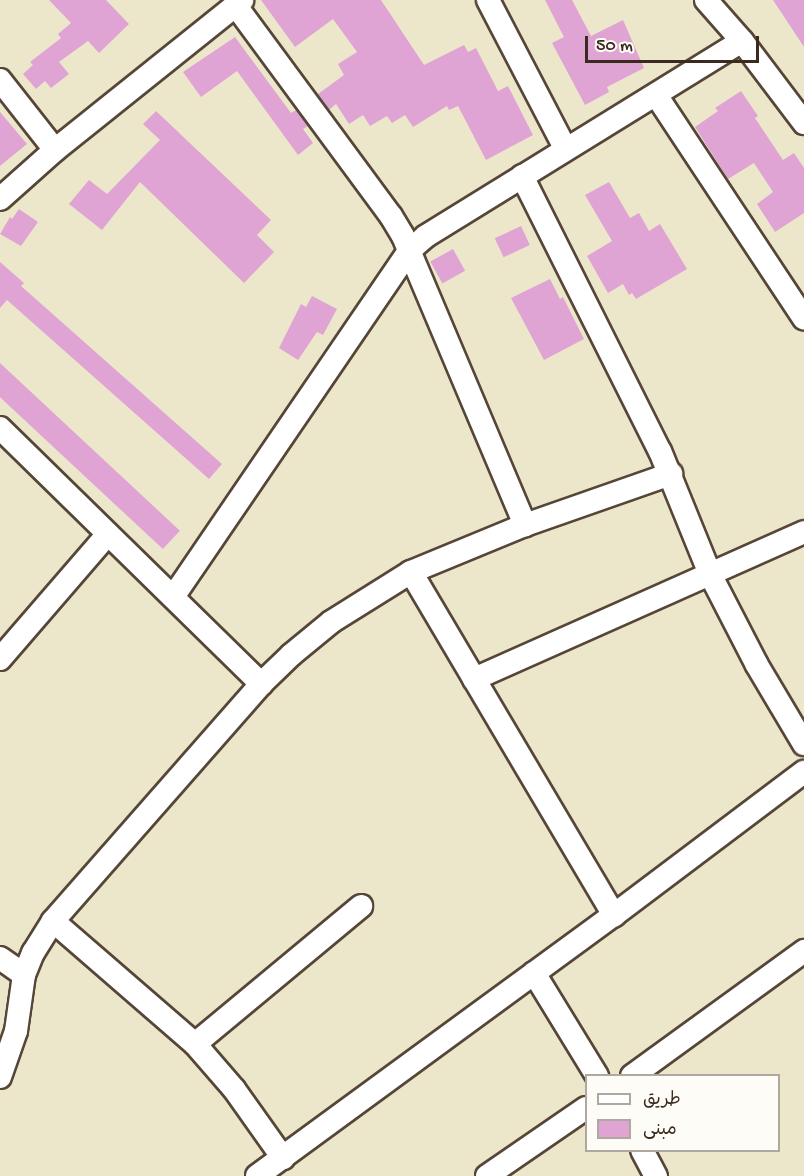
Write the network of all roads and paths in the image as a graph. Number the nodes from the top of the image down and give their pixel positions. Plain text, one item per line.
1 (488, 0) edge
2 (706, 0) edge
3 (228, 6) edge
4 (742, 41) junction
5 (0, 80) edge
6 (656, 95) junction
7 (804, 123) edge
8 (565, 148) junction
9 (55, 150) junction
10 (522, 176) junction
11 (0, 199) edge
12 (410, 250) junction
13 (804, 319) edge
14 (0, 428) edge
15 (670, 474) junction
16 (525, 525) junction
17 (804, 531) edge
18 (108, 534) junction
19 (411, 572) junction
20 (710, 574) junction
21 (173, 597) junction
22 (0, 659) edge
23 (474, 679) junction
24 (261, 684) junction
25 (804, 744) edge
26 (804, 772) edge
27 (361, 906) dead end
28 (614, 915) junction
29 (52, 921) junction
30 (804, 951) edge
31 (0, 958) edge
32 (534, 973) junction
33 (24, 975) junction
34 (195, 1044) junction
35 (596, 1074) edge
36 (635, 1074) edge
37 (0, 1077) edge
38 (585, 1108) edge
39 (643, 1152) edge
40 (283, 1158) junction
41 (257, 1176) edge
42 (487, 1176) edge
43 (656, 1176) edge

1 - 8 street
2 - 4 street
3 - 9 street
3 - 12 street
4 - 6 street
4 - 7 street
5 - 9 street
6 - 8 street
6 - 13 street
8 - 10 street
9 - 11 street
10 - 12 street
10 - 15 street
12 - 16 street
12 - 21 street
14 - 18 street
15 - 16 street
15 - 20 street
16 - 19 street
17 - 20 street
18 - 21 street
18 - 22 street
19 - 23 street
19 - 24 street
20 - 23 street
20 - 25 street
21 - 24 street
23 - 28 street
24 - 29 street
26 - 28 street
27 - 34 street
28 - 32 street
29 - 33 street
29 - 34 street
30 - 36 street
31 - 33 street
32 - 35 street
32 - 40 street
33 - 37 street
34 - 40 street
38 - 42 street
39 - 43 street
40 - 41 street

